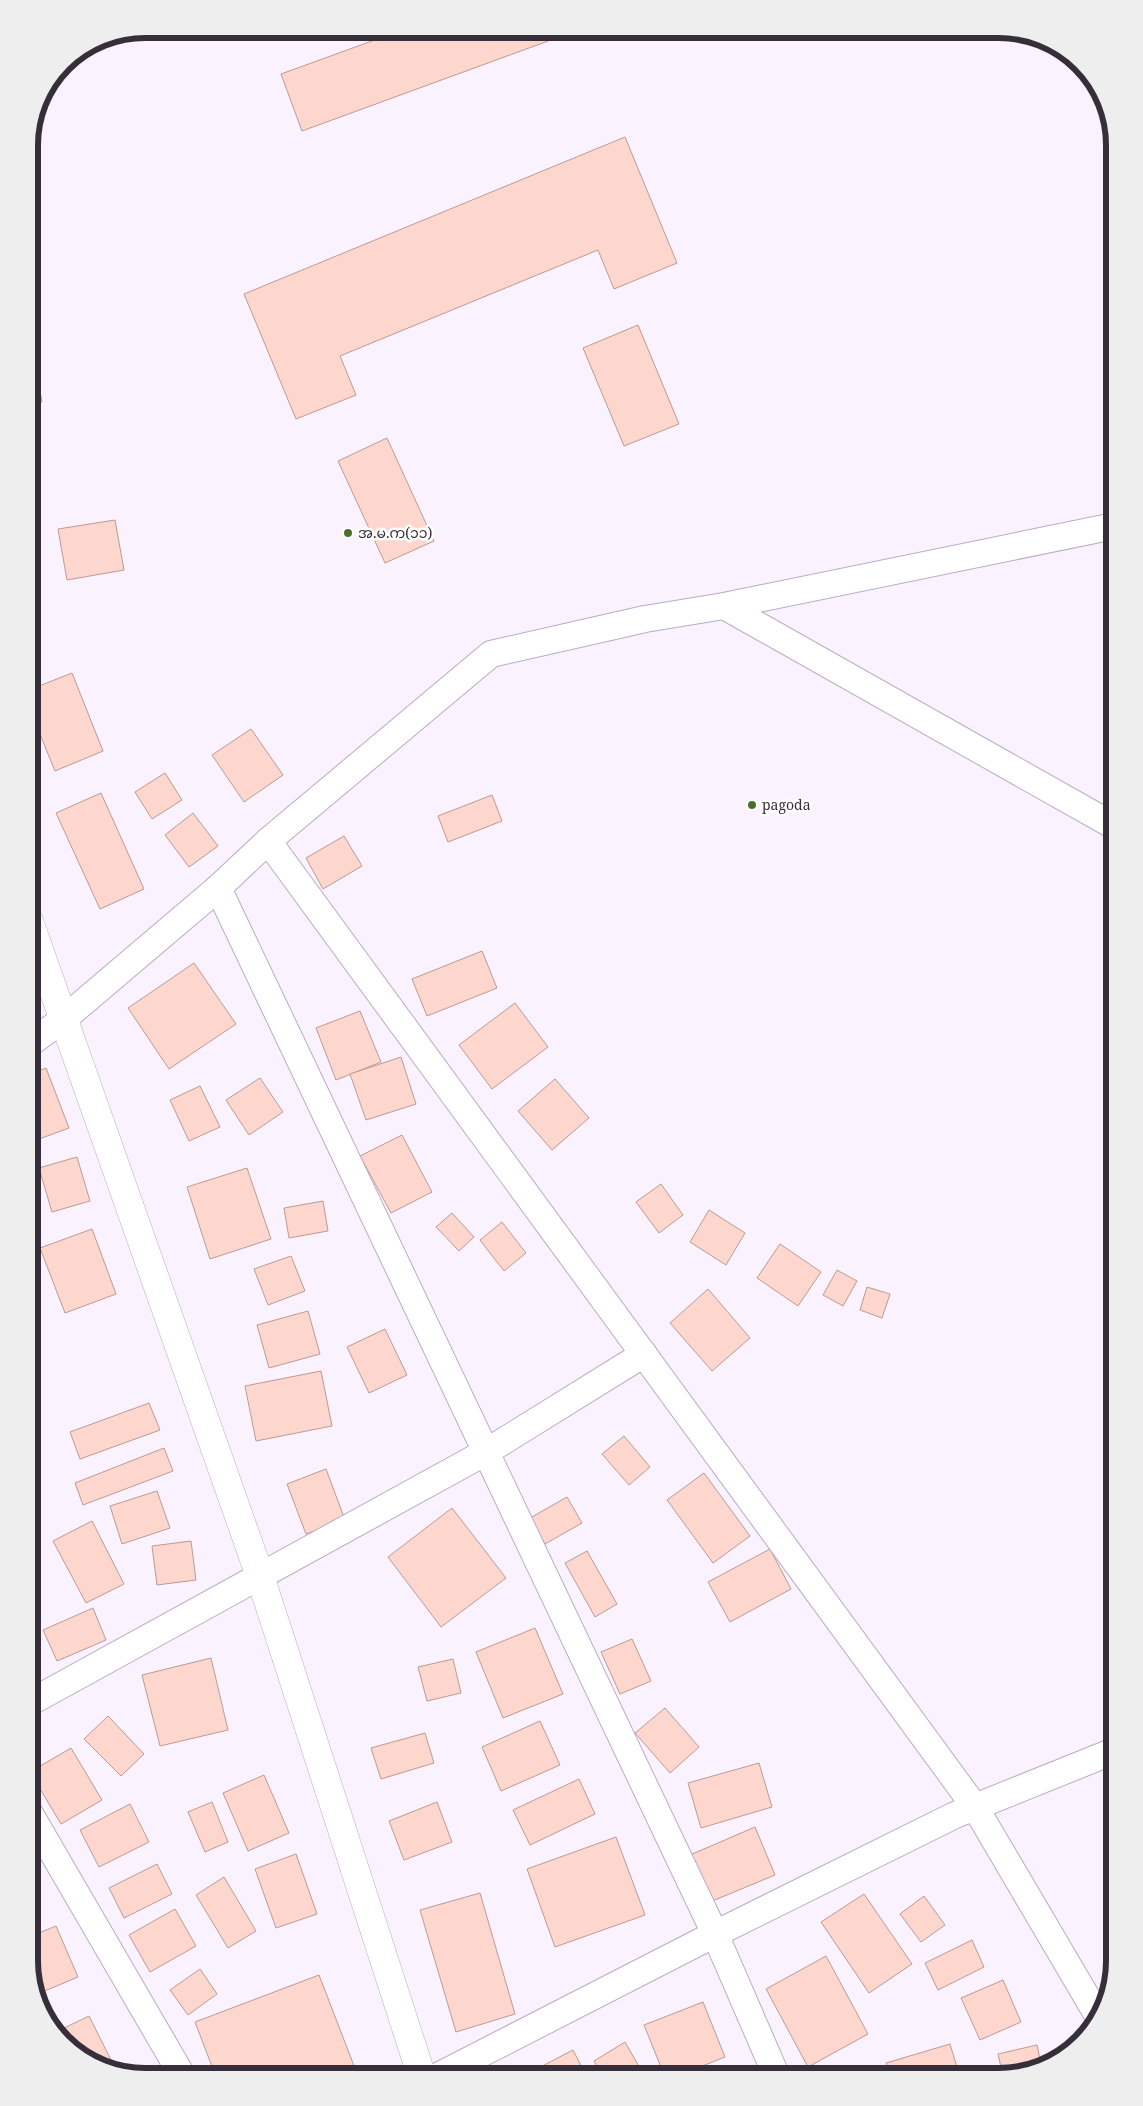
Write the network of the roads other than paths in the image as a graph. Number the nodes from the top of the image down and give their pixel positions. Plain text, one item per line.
1 (1106, 528) edge
2 (724, 606) junction
3 (1106, 821) edge
4 (268, 841) junction
5 (218, 888) junction
6 (38, 946) edge
7 (64, 1018) junction
8 (38, 1037) edge
9 (644, 1354) junction
10 (486, 1452) junction
11 (260, 1576) junction
12 (38, 1698) edge
13 (1106, 1753) edge
14 (975, 1807) junction
15 (38, 1827) edge
16 (715, 1934) junction
17 (1094, 2009) edge
18 (178, 2068) edge
19 (419, 2068) edge
20 (454, 2068) edge
21 (773, 2068) edge

1 - 2 street
2 - 3 street
2 - 4 street
4 - 5 street
4 - 9 street
5 - 7 street
5 - 10 street
6 - 7 highway
7 - 8 street
7 - 11 highway
9 - 10 street
9 - 14 street
10 - 11 street
10 - 16 street
11 - 12 street
11 - 19 highway
13 - 14 street
14 - 16 street
14 - 17 street
15 - 18 street
16 - 20 street
16 - 21 street

